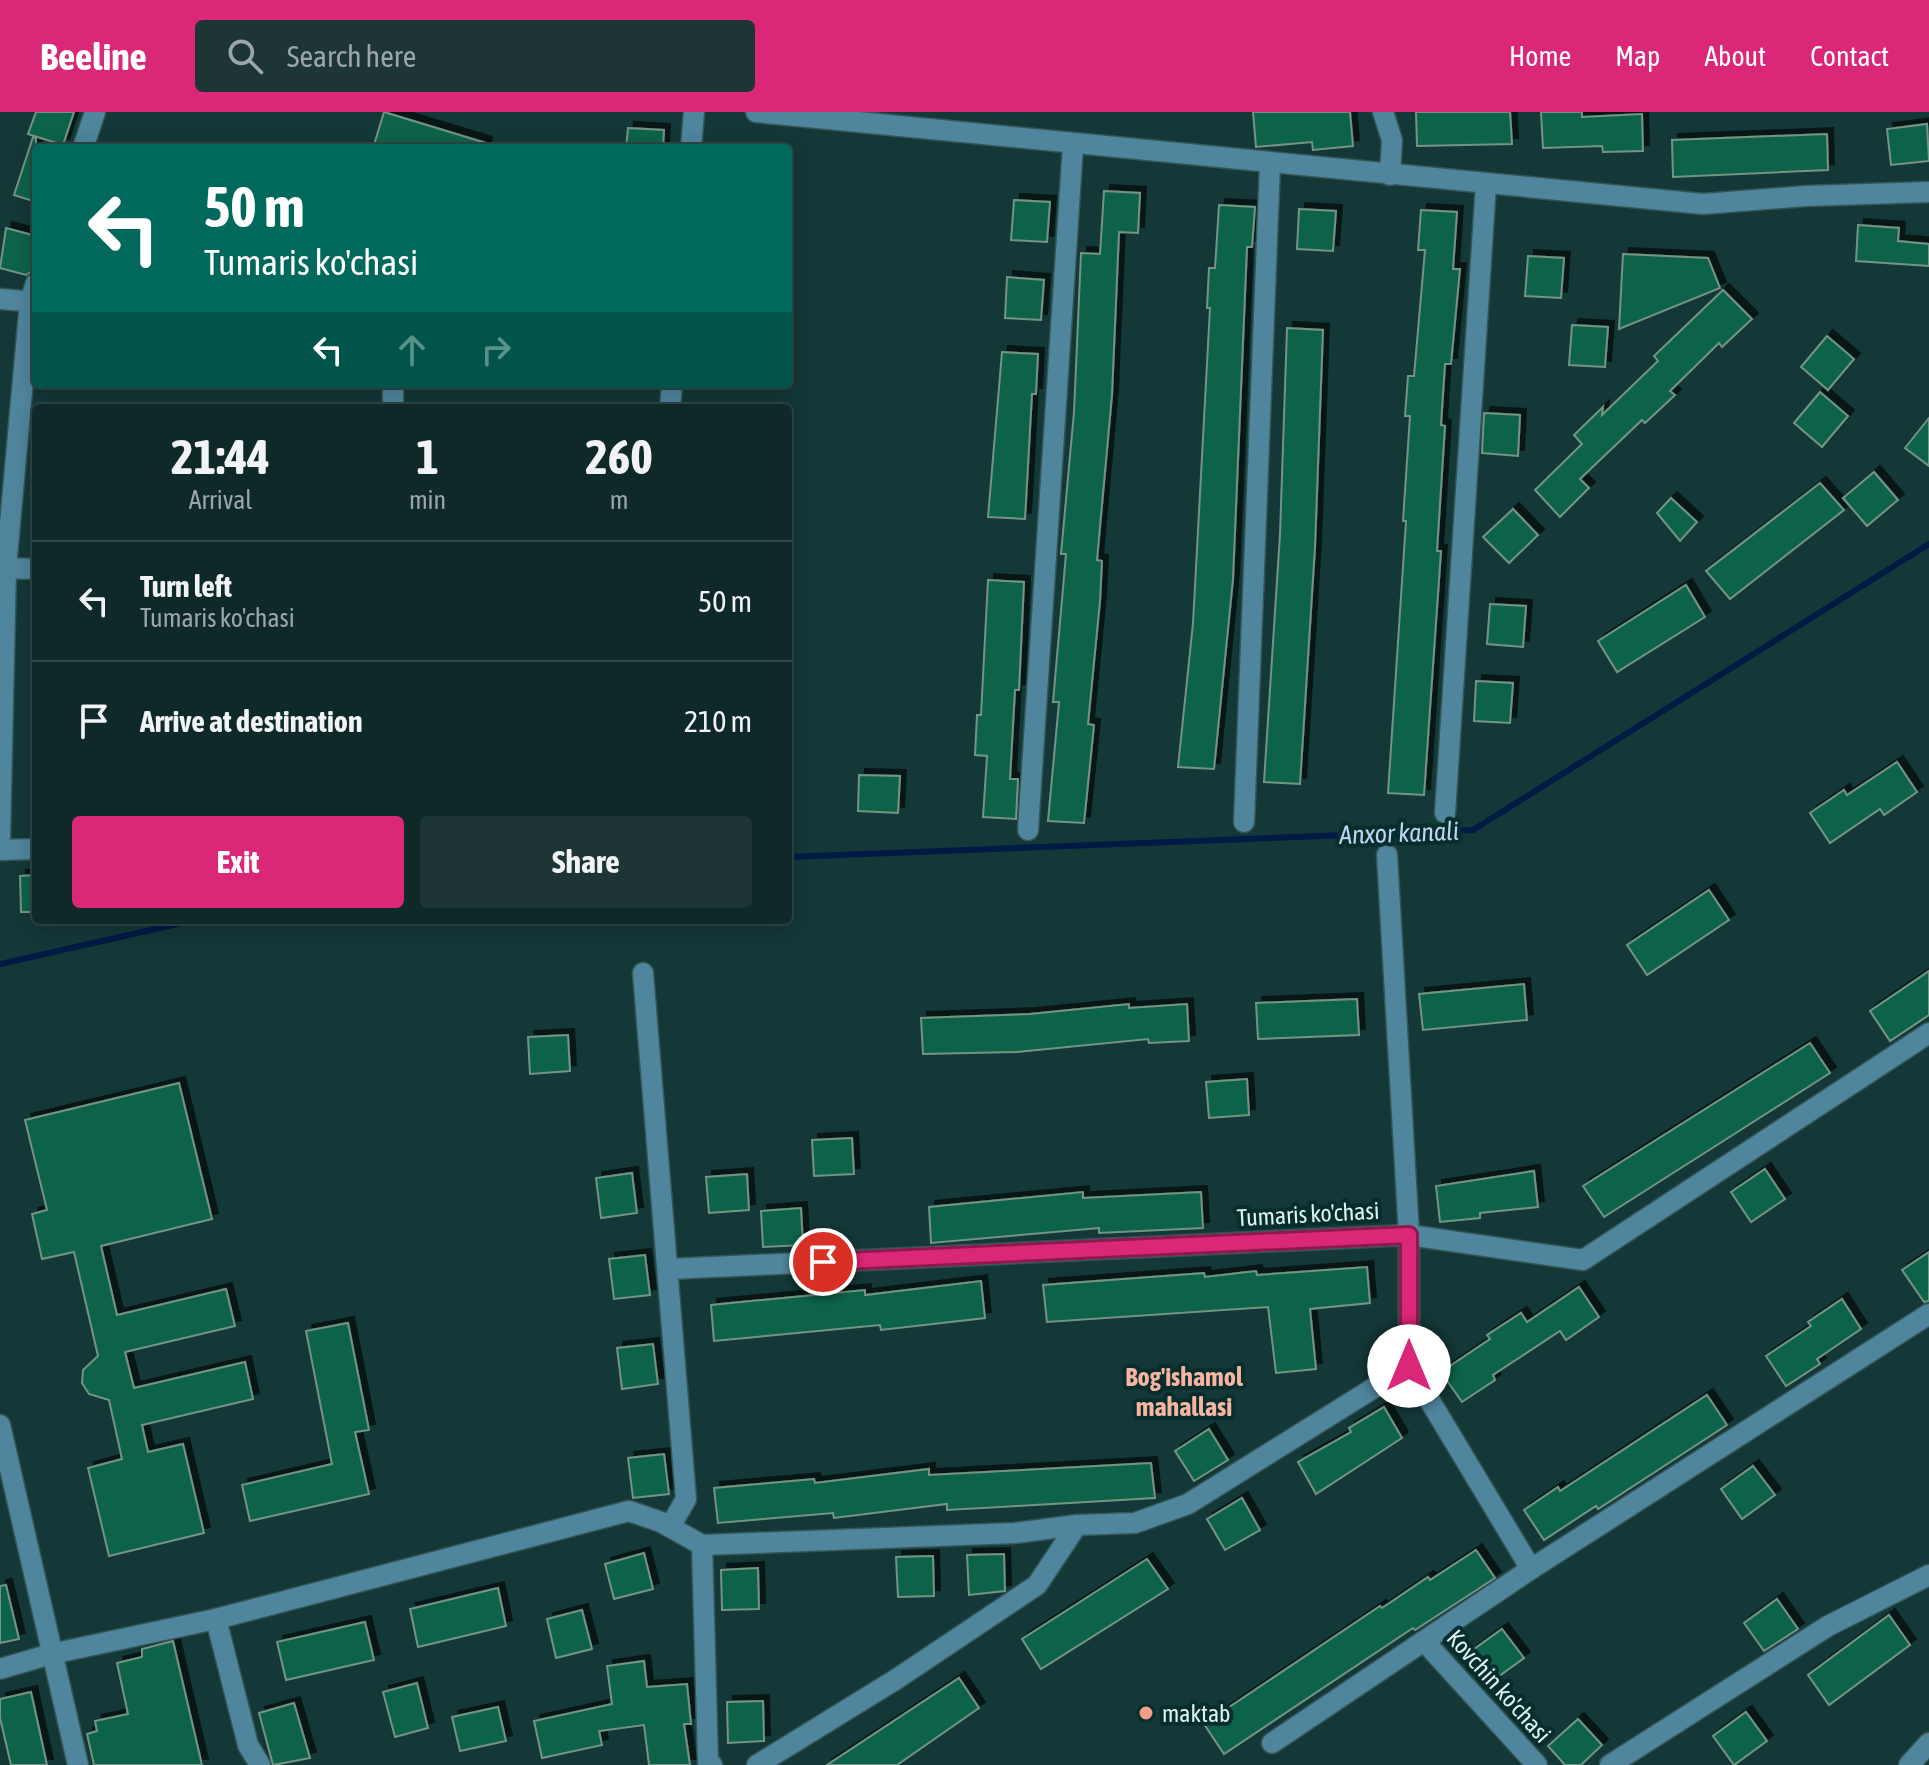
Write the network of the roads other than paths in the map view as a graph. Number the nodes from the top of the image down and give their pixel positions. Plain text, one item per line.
1 (95, 112) edge
2 (694, 112) edge
3 (756, 112) edge
4 (1383, 112) edge
5 (84, 144) edge
6 (691, 144) edge
7 (1073, 145) junction
8 (1270, 164) junction
9 (1390, 175) junction
10 (1486, 184) junction
11 (1929, 192) edge
12 (32, 296) edge
13 (0, 299) edge
14 (32, 314) edge
15 (3, 568) edge
16 (32, 569) edge
17 (1445, 813) dead end
18 (1244, 822) dead end
19 (1028, 830) dead end
20 (0, 837) edge
21 (32, 849) edge
22 (0, 850) edge
23 (1387, 855) dead end
24 (643, 973) dead end
25 (1929, 1033) edge
26 (1409, 1235) junction
27 (669, 1269) junction
28 (1929, 1314) edge
29 (1409, 1366) junction
30 (0, 1425) edge
31 (1077, 1525) junction
32 (670, 1527) junction
33 (702, 1545) junction
34 (1531, 1569) junction
35 (1929, 1575) edge
36 (216, 1619) junction
37 (1424, 1641) junction
38 (51, 1654) junction
39 (0, 1669) edge
40 (1272, 1743) dead end
41 (1929, 1743) edge
42 (78, 1765) edge
43 (260, 1765) edge
44 (712, 1765) edge
45 (757, 1765) edge
46 (1537, 1765) edge
47 (1610, 1765) edge
48 (1909, 1765) edge

1 - 5 street
2 - 6 street
3 - 7 street
4 - 9 street
7 - 8 street
7 - 19 street
8 - 9 street
8 - 18 street
9 - 10 street
10 - 11 street
10 - 17 street
12 - 13 street
14 - 15 street
15 - 16 street
15 - 20 street
21 - 22 street
23 - 26 street
24 - 27 street
25 - 26 street, Tumaris ko'chasi
26 - 27 street, Tumaris ko'chasi
26 - 29 street
27 - 32 street
28 - 34 street
29 - 31 street
29 - 34 street
30 - 38 street
31 - 33 street
31 - 45 street
32 - 33 street
32 - 36 street
33 - 44 street
34 - 37 street
35 - 47 street
36 - 38 street
36 - 43 street
37 - 40 street
37 - 46 street, Kovchin ko'chasi
38 - 39 street
38 - 42 street
41 - 48 street

